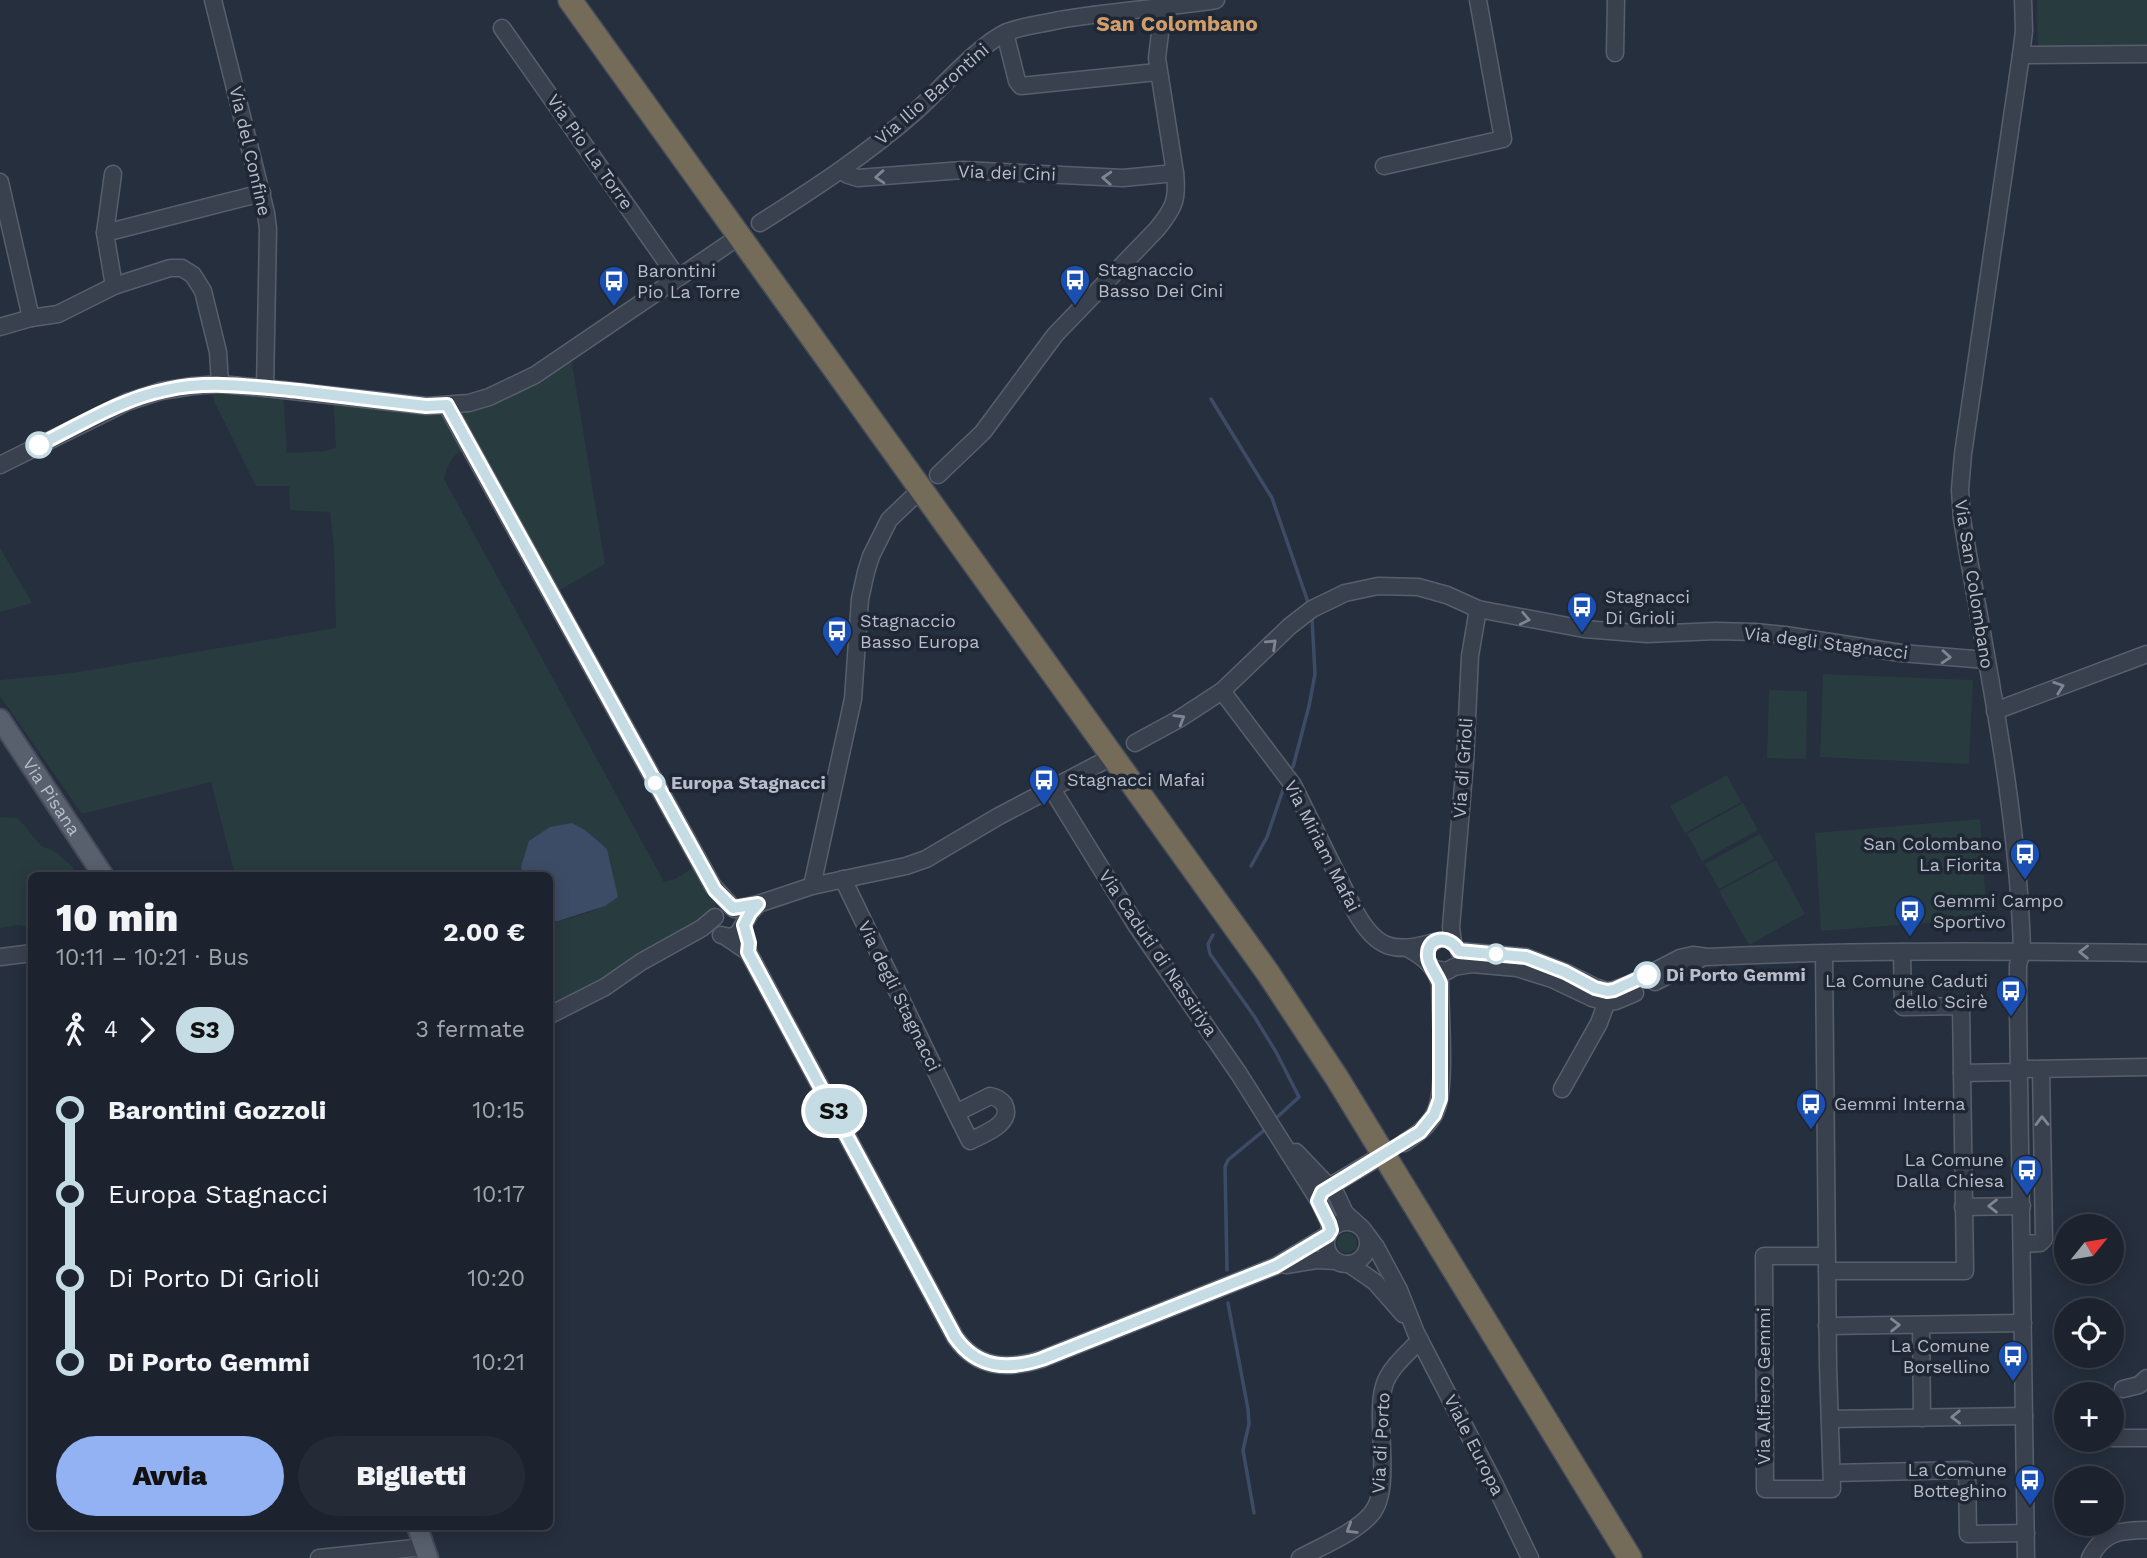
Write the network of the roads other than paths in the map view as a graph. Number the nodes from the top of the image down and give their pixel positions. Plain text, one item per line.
1 (214, 0) edge
2 (570, 0) edge
3 (586, 0) edge
4 (1216, 0) edge
5 (1478, 0) edge
6 (1616, 0) edge
7 (2020, 3) edge
8 (1164, 4) edge
9 (502, 28) dead end
10 (1005, 33) junction
11 (1615, 53) dead end
12 (2147, 54) edge
13 (2021, 55) junction
14 (1157, 72) junction
15 (1384, 166) dead end
16 (841, 170) junction
17 (1175, 173) junction
18 (113, 174) dead end
19 (0, 181) edge
20 (262, 193) junction
21 (760, 223) dead end
22 (105, 233) junction
23 (728, 244) dead end
24 (677, 277) junction
25 (114, 286) junction
26 (32, 318) junction
27 (0, 327) edge
28 (220, 384) junction
29 (265, 388) junction
30 (447, 405) junction
31 (0, 465) edge
32 (938, 475) dead end
33 (916, 494) dead end
34 (1478, 609) junction
35 (2147, 654) edge
36 (1986, 660) junction
37 (1222, 691) junction
38 (1995, 711) junction
39 (0, 719) edge
40 (1135, 743) dead end
41 (1104, 761) dead end
42 (1052, 789) junction
43 (101, 872) edge
44 (843, 879) junction
45 (811, 886) junction
46 (715, 890) junction
47 (758, 904) junction
48 (734, 909) junction
49 (716, 916) junction
50 (744, 925) junction
51 (699, 930) junction
52 (723, 935) junction
53 (2022, 951) junction
54 (748, 952) junction
55 (1902, 952) junction
56 (2147, 953) edge
57 (28, 954) edge
58 (1824, 954) junction
59 (1444, 956) junction
60 (0, 957) edge
61 (1611, 996) junction
62 (553, 1014) edge
63 (2147, 1067) edge
64 (2041, 1069) junction
65 (2020, 1070) junction
66 (1962, 1073) junction
67 (1562, 1089) dead end
68 (956, 1113) dead end
69 (1404, 1143) dead end
70 (1374, 1160) dead end
71 (1323, 1186) junction
72 (1964, 1206) junction
73 (2022, 1206) junction
74 (1362, 1230) junction
75 (1329, 1232) junction
76 (2022, 1244) junction
77 (1342, 1262) junction
78 (1827, 1264) junction
79 (1276, 1266) junction
80 (2023, 1323) junction
81 (1921, 1325) junction
82 (1827, 1326) junction
83 (1418, 1336) junction
84 (2147, 1378) edge
85 (2124, 1389) edge
86 (2024, 1416) junction
87 (1922, 1418) junction
88 (1830, 1419) junction
89 (2124, 1438) edge
90 (2147, 1438) edge
91 (1832, 1473) junction
92 (418, 1530) edge
93 (2147, 1530) edge
94 (2026, 1533) junction
95 (426, 1552) edge
96 (319, 1558) edge
97 (1300, 1558) edge
98 (1530, 1558) edge
99 (1630, 1558) edge
100 (1646, 1558) edge
101 (2026, 1558) edge
102 (2090, 1558) edge

1 - 20 street, Via del Confine
2 - 99 highway
3 - 100 highway
4 - 8 street
5 - 15 street
6 - 11 street
7 - 13 street, Via San Colombano
8 - 10 street, Via Ilio Barontini
8 - 14 street
9 - 24 street, Via Pio La Torre
10 - 14 street
10 - 16 street, Via Ilio Barontini
12 - 13 street
13 - 36 street, Via San Colombano
14 - 17 street
17 -> 16 street, Via dei Cini
16 - 21 street, Via Ilio Barontini
17 - 32 street
18 - 22 street
19 - 26 street
20 - 22 street
20 - 29 street, Via del Confine
22 - 25 street
23 - 24 street
24 - 30 street
25 - 26 street
25 - 28 street
26 - 27 street
28 - 29 street
28 - 31 street
29 - 30 street
30 - 46 street
33 - 45 street
34 -> 36 street, Via degli Stagnacci
37 -> 34 street, Via degli Stagnacci
34 - 59 street, Via di Grioli
38 -> 35 street
36 - 38 street, Via San Colombano
40 -> 37 street, Via degli Stagnacci
37 - 59 street, Via Miriam Mafai
38 - 53 street, Via San Colombano
39 - 43 main road, Via Pisana
41 - 42 street
42 - 44 street
42 - 71 street, Via Caduti di Nassiriya
44 - 45 street
44 - 68 street, Via degli Stagnacci
45 - 47 street
46 - 48 street
46 - 49 street
47 - 48 street
47 - 50 street
48 - 49 street
48 - 50 street
49 - 51 street
49 - 52 street
50 - 52 street
50 - 54 street
51 - 52 street
51 - 62 street
52 - 54 street
53 - 55 street
56 -> 53 street
53 - 65 street, Via San Colombano
54 - 79 street
55 - 58 street
55 - 66 street
57 - 60 street
58 - 61 street
58 - 78 street
59 - 61 street
59 - 69 street
61 - 67 street
63 - 64 street
64 - 65 street
76 -> 64 street
65 - 66 street
65 - 73 street, Via San Colombano
66 - 72 street
70 - 71 street
71 - 74 street
71 - 75 street
73 -> 72 street
72 - 78 street
73 - 76 street, Via San Colombano
74 - 75 street
74 - 77 street
74 - 83 street, Viale Europa
75 - 77 street
75 - 79 street
76 - 80 street, Via San Colombano
77 - 79 street
77 - 83 street, Viale Europa
78 - 82 street
78 - 91 street, Via Alfiero Gemmi
80 - 81 street
80 - 86 street, Via San Colombano
82 -> 81 street
81 - 87 street
82 - 88 street
83 -> 97 street, Via di Porto
83 - 98 street, Viale Europa
84 - 85 street
86 -> 87 street
86 - 94 street, Via San Colombano
87 - 88 street
88 - 91 street
89 - 90 street
91 - 94 street
92 - 95 main road
93 - 102 street
94 - 101 street, Via San Colombano
95 - 96 street

